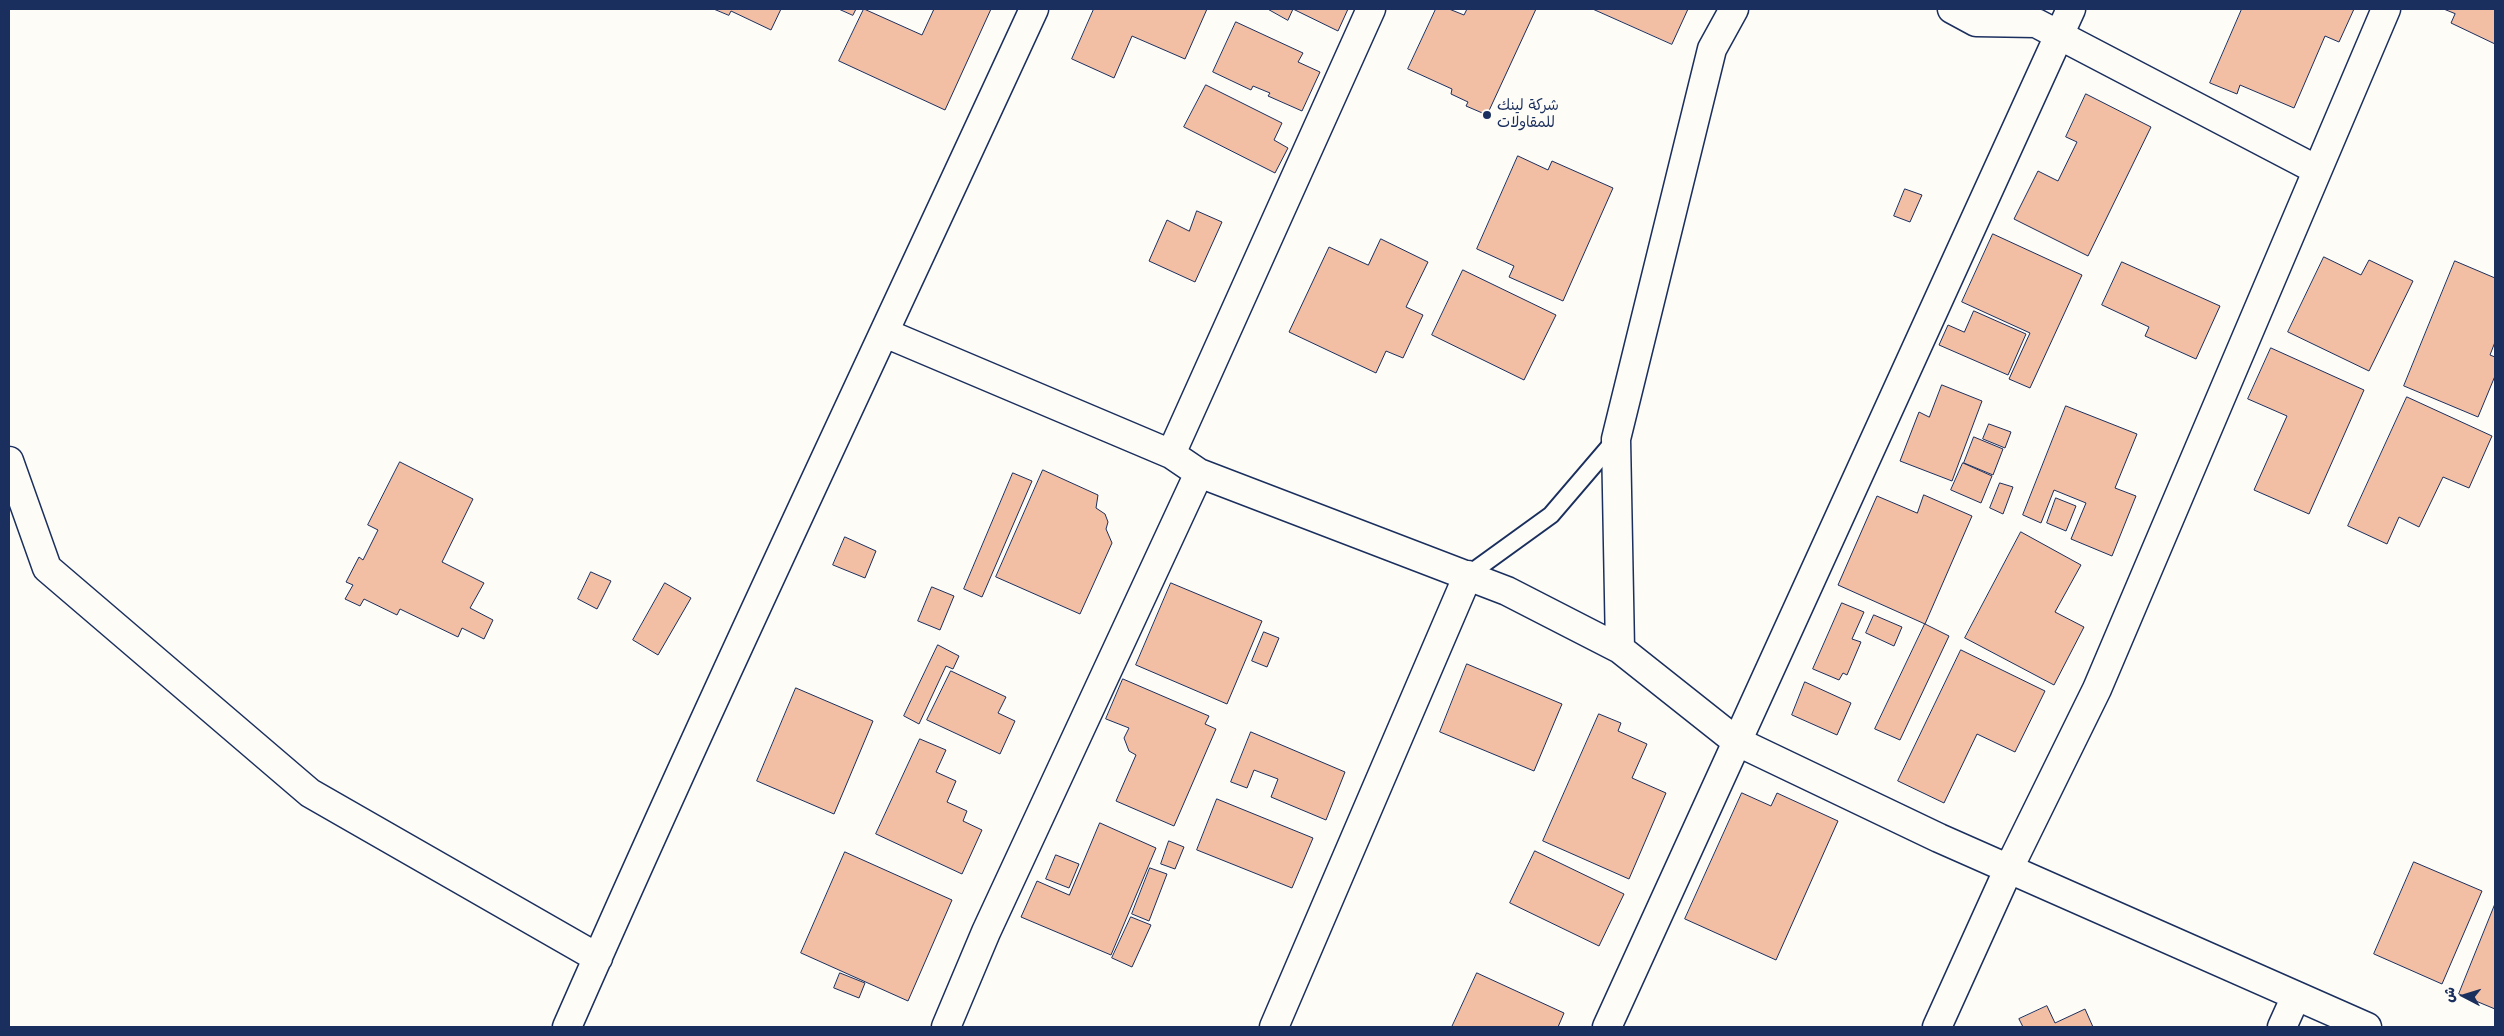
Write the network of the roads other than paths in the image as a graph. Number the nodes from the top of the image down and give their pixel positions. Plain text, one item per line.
1 (1034, 9) edge
2 (1371, 9) edge
3 (1734, 9) edge
4 (1952, 9) edge
5 (2071, 9) edge
6 (2386, 9) edge
7 (2059, 35) junction
8 (2317, 170) junction
9 (885, 333) junction
10 (1616, 439) junction
11 (1171, 454) junction
12 (9, 460) edge
13 (1199, 473) junction
14 (1468, 575) junction
15 (1620, 649) junction
16 (1736, 741) junction
17 (2009, 868) junction
18 (598, 958) junction
19 (2296, 996) junction
20 (567, 1027) edge
21 (946, 1027) edge
22 (1274, 1027) edge
23 (1607, 1027) edge
24 (1938, 1027) edge
25 (2282, 1027) edge
26 (2367, 1027) edge

1 - 9 street
2 - 11 street
3 - 10 street
4 - 7 street
5 - 7 street
6 - 8 street
7 - 8 street
7 - 16 street
8 - 17 street
9 - 11 street
9 - 18 street
10 - 14 lane
10 - 15 street
11 - 13 street
12 - 18 street
13 - 14 street
13 - 21 street
14 - 15 street
14 - 22 street
15 - 16 street
16 - 17 street
16 - 23 street
17 - 19 street
17 - 24 street
18 - 20 street
19 - 25 street
19 - 26 street

